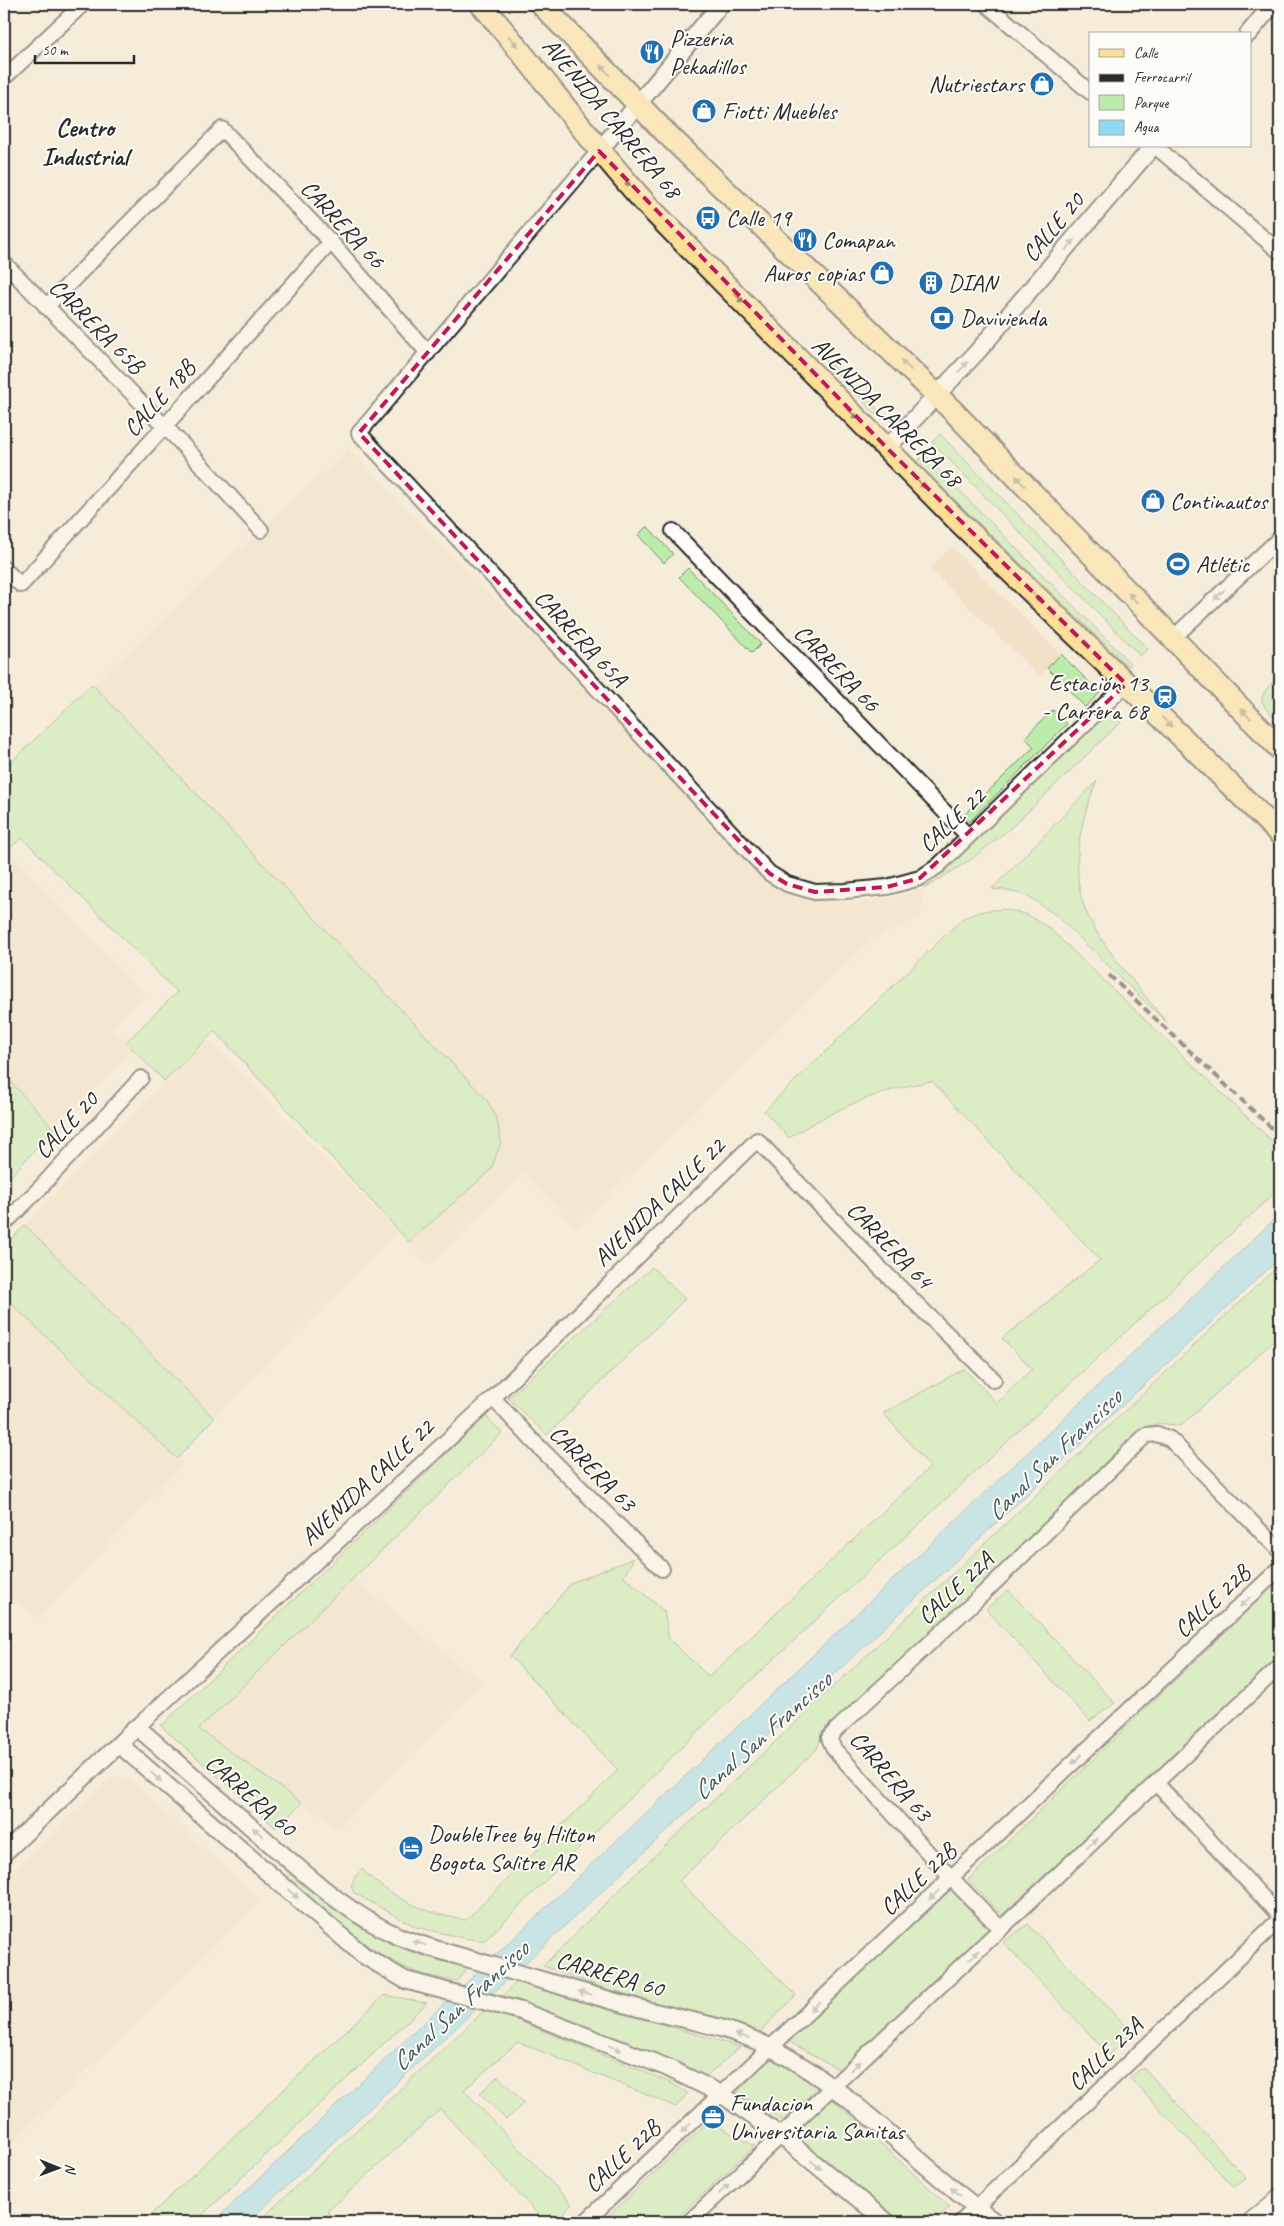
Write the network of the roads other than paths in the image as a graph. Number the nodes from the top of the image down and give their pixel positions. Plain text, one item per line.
1 (82, 4) edge
2 (481, 4) edge
3 (541, 4) edge
4 (721, 4) edge
5 (986, 4) edge
6 (1273, 4) edge
7 (1250, 32) edge
8 (4, 78) edge
9 (1089, 91) edge
10 (639, 104) junction
11 (1152, 148) edge
12 (1156, 148) edge
13 (599, 151) junction
14 (331, 242) junction
15 (1280, 252) edge
16 (4, 263) edge
17 (46, 307) junction
18 (428, 353) junction
19 (936, 396) junction
20 (164, 425) junction
21 (887, 448) junction
22 (262, 530) dead end
23 (673, 531) dead end
24 (1280, 538) edge
25 (4, 569) edge
26 (1172, 638) junction
27 (1126, 684) junction
28 (1280, 749) edge
29 (1280, 834) edge
30 (968, 836) junction
31 (769, 873) joint
32 (142, 1078) dead end
33 (757, 1140) joint
34 (4, 1224) edge
35 (994, 1380) dead end
36 (493, 1398) junction
37 (1280, 1551) edge
38 (662, 1568) dead end
39 (1280, 1568) edge
40 (1280, 1666) edge
41 (137, 1727) junction
42 (829, 1738) joint
43 (120, 1745) junction
44 (1156, 1783) junction
45 (4, 1853) edge
46 (284, 1855) junction
47 (267, 1872) junction
48 (952, 1879) junction
49 (1280, 1918) edge
50 (1002, 1929) junction
51 (771, 2048) junction
52 (833, 2086) junction
53 (721, 2094) junction
54 (781, 2136) junction
55 (1280, 2199) edge
56 (976, 2208) junction
57 (585, 2222) edge
58 (688, 2222) edge
59 (887, 2222) edge
60 (961, 2222) edge
61 (995, 2222) edge
62 (1252, 2222) edge

1 - 8 street
2 -> 13 main road, AVENIDA CARRERA 68
10 -> 3 main road, AVENIDA CARRERA 68
4 - 10 street
5 - 9 street
6 - 7 street
10 - 13 street
19 -> 10 main road, AVENIDA CARRERA 68
19 -> 11 street, CALLE 20
12 - 15 street
13 - 18 street
13 -> 21 main road, AVENIDA CARRERA 68
14 - 17 street, CARRERA 66
14 - 18 street, CARRERA 66
14 - 20 street, CALLE 18B
16 - 17 street, CARRERA 65B
17 - 20 street, CARRERA 65B
18 - 31 street, CARRERA 65A
19 - 21 street, CALLE 20
26 -> 19 main road, AVENIDA CARRERA 68
20 - 22 street, CARRERA 65B
20 - 25 street, CALLE 18B
21 -> 27 main road, AVENIDA CARRERA 68
23 - 30 street, CARRERA 66
24 -> 26 street
28 -> 26 main road, AVENIDA CARRERA 68
27 -> 29 main road, AVENIDA CARRERA 68
27 - 30 street, CALLE 22
30 - 31 street, CALLE 22
32 - 34 street, CALLE 20
33 - 35 street, CARRERA 64
33 - 36 street, AVENIDA CALLE 22
36 - 38 street, CARRERA 63
36 - 41 street, AVENIDA CALLE 22
37 - 42 street, CALLE 22A
39 -> 48 street, CALLE 22B
40 - 44 street
41 - 43 street, AVENIDA CALLE 22
46 -> 41 street, CARRERA 60
42 - 48 street, CARRERA 63
43 - 45 street, AVENIDA CALLE 22
43 -> 47 street, CARRERA 60
44 - 49 street
50 -> 44 street
46 - 47 street
51 -> 46 street, CARRERA 60
47 -> 53 street, CARRERA 60
48 - 50 street, CARRERA 63
48 -> 51 street, CALLE 22B
49 - 56 street, CALLE 23A
52 -> 50 street
51 - 52 street, CARRERA 60
51 - 53 street, CALLE 22B
52 - 54 street
56 -> 52 street, CARRERA 60
53 - 54 street, CARRERA 60
53 -> 57 street, CALLE 22B
58 -> 54 street
54 -> 59 street, CARRERA 60
55 - 62 main road
56 - 60 street, CALLE 23A
56 - 61 street, CARRERA 60

